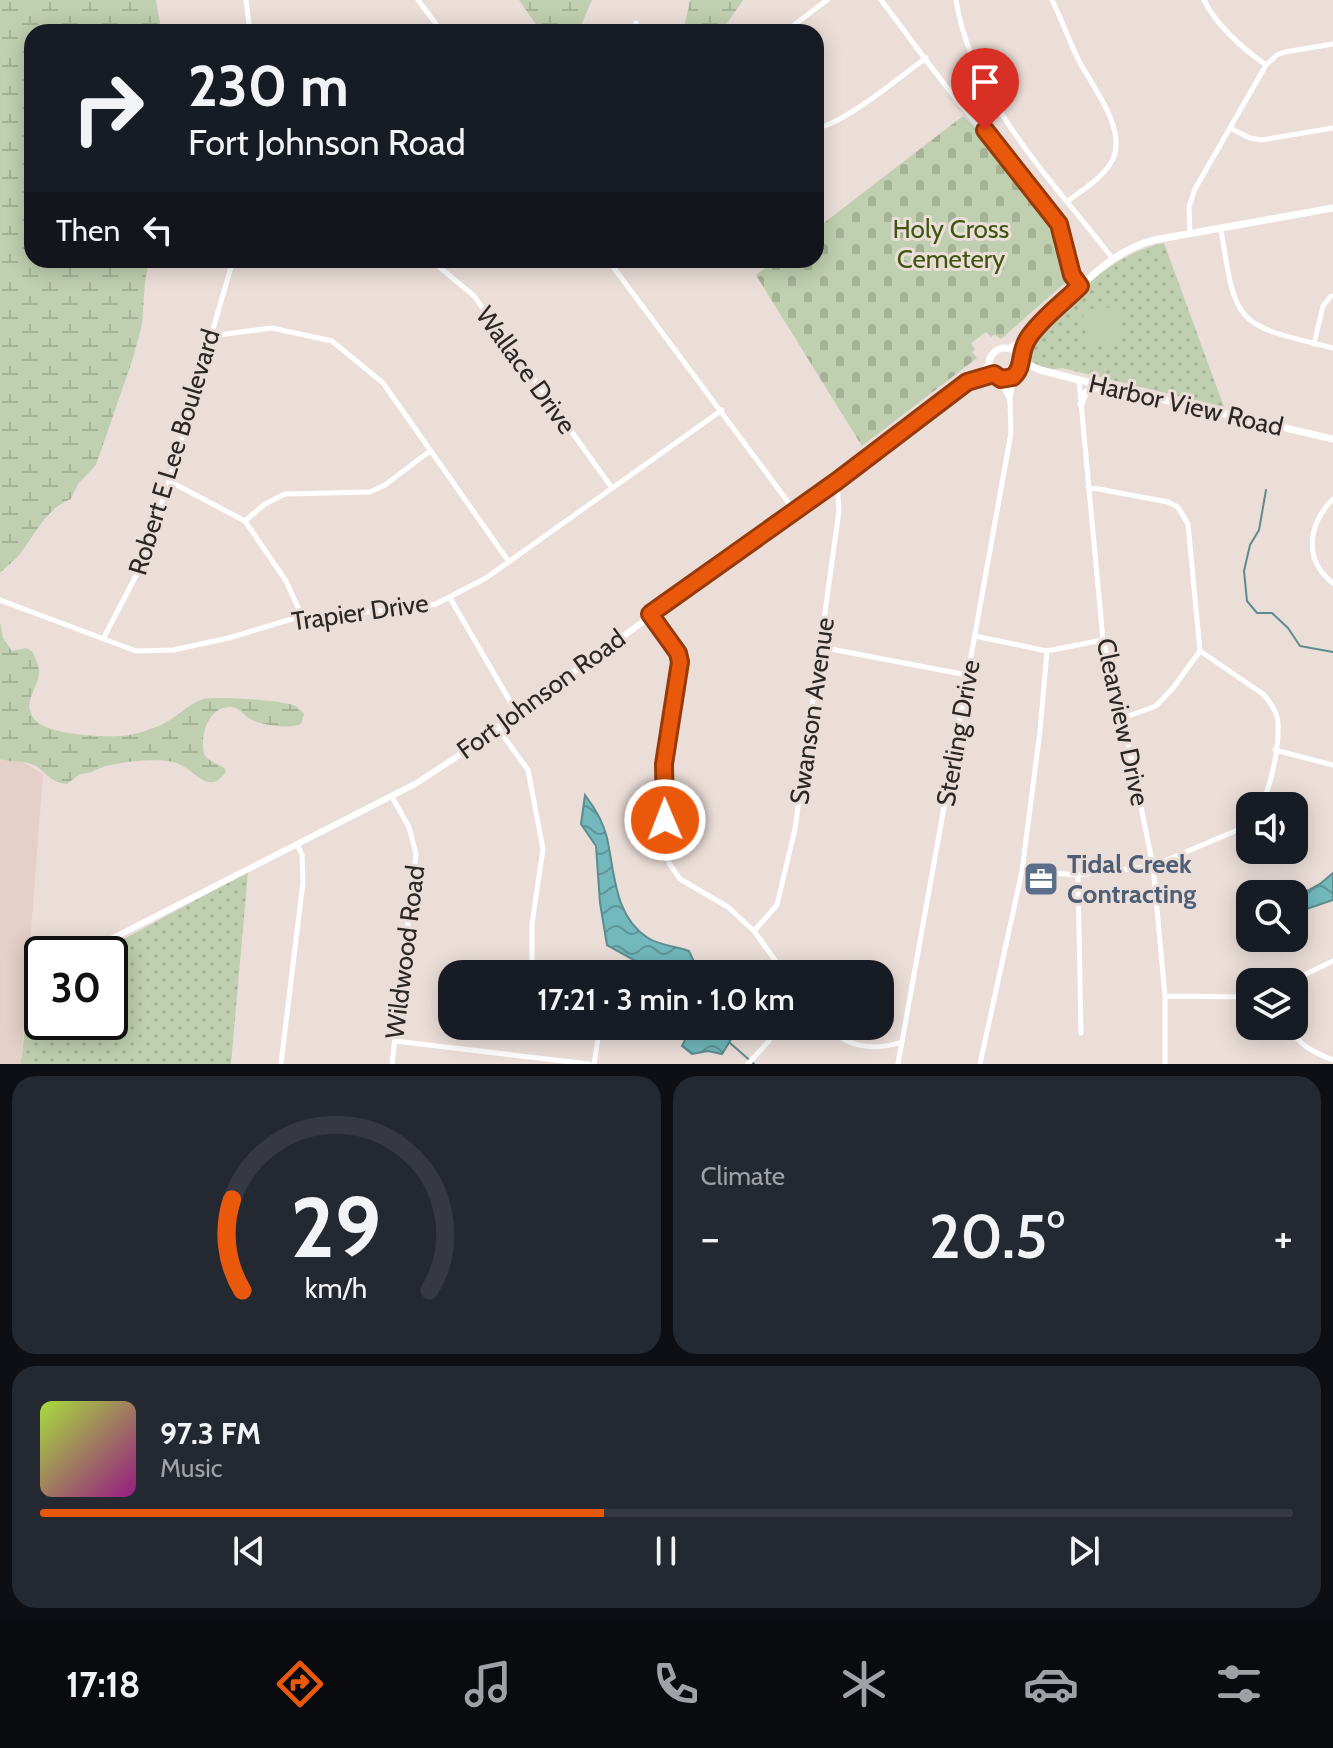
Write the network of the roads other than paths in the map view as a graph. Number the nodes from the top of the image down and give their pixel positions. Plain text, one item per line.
1 (246, 0) edge
2 (418, 0) edge
3 (827, 0) edge
4 (881, 0) edge
5 (956, 0) edge
6 (1052, 0) edge
7 (1204, 0) edge
8 (249, 24) edge
9 (436, 24) edge
10 (795, 24) edge
11 (1333, 44) edge
12 (926, 58) junction
13 (1266, 65) junction
14 (824, 127) edge
15 (1333, 128) edge
16 (1232, 129) junction
17 (1068, 201) junction
18 (1333, 208) edge
19 (1221, 229) junction
20 (1190, 234) junction
21 (1113, 259) junction
22 (231, 268) edge
23 (441, 268) edge
24 (614, 268) edge
25 (1080, 286) junction
26 (1331, 296) dead end
27 (1030, 335) junction
28 (211, 336) junction
29 (1314, 344) junction
30 (1010, 348) junction
31 (1333, 348) edge
32 (1020, 359) junction
33 (989, 365) junction
34 (1040, 370) junction
35 (1016, 376) junction
36 (997, 377) junction
37 (1079, 380) junction
38 (967, 382) junction
39 (1101, 385) junction
40 (1010, 401) junction
41 (1081, 404) junction
42 (722, 410) junction
43 (1333, 439) edge
44 (430, 451) junction
45 (169, 481) junction
46 (837, 481) junction
47 (1088, 487) junction
48 (612, 488) junction
49 (1333, 499) edge
50 (794, 510) junction
51 (245, 521) junction
52 (509, 562) junction
53 (1333, 583) edge
54 (450, 598) junction
55 (0, 600) edge
56 (650, 614) junction
57 (302, 616) junction
58 (975, 636) junction
59 (103, 639) junction
60 (1103, 640) junction
61 (820, 647) junction
62 (1047, 651) junction
63 (1200, 651) junction
64 (967, 675) junction
65 (517, 713) junction
66 (1123, 718) junction
67 (497, 727) junction
68 (1275, 750) junction
69 (1333, 765) edge
70 (1268, 792) edge
71 (392, 797) junction
72 (1236, 831) edge
73 (297, 844) junction
74 (1153, 866) junction
75 (1022, 871) junction
76 (1078, 875) junction
77 (754, 931) junction
78 (117, 936) edge
79 (532, 960) edge
80 (775, 960) edge
81 (1333, 961) edge
82 (1308, 973) edge
83 (1165, 996) junction
84 (1236, 997) edge
85 (1081, 1033) dead end
86 (597, 1040) edge
87 (769, 1040) edge
88 (844, 1040) edge
89 (1296, 1040) edge
90 (395, 1041) junction
91 (902, 1042) junction
92 (1333, 1060) edge
93 (542, 1062) edge
94 (281, 1064) edge
95 (392, 1064) edge
96 (592, 1064) edge
97 (748, 1064) edge
98 (898, 1064) edge
99 (980, 1064) edge
100 (1166, 1064) edge

1 - 8 street
2 - 9 street
3 - 10 street
4 - 12 street
5 - 17 street
6 - 17 street
7 - 13 street
11 - 13 street
12 - 14 street
12 - 25 street
13 - 16 street
15 - 16 street
16 - 20 street
17 - 21 street
18 - 19 main road
19 - 20 main road
19 - 29 street
20 - 21 main road
21 - 25 main road
22 - 28 street, Robert E Lee Boulevard
23 - 48 street, Wallace Drive
24 - 42 street
25 - 27 main road
26 - 29 street
27 - 30 main road
27 - 32 main road
28 - 44 street
28 - 45 street, Robert E Lee Boulevard
29 - 31 street
30 - 32 main road
30 - 33 main road
32 - 34 main road, Harbor View Road
32 - 35 main road
33 - 36 main road
33 - 38 street, Fort Johnson Road
34 - 35 main road, Harbor View Road
34 - 37 main road, Harbor View Road
35 - 36 main road
35 - 40 street, Sterling Drive
36 - 38 street, Fort Johnson Road
36 - 40 street, Sterling Drive
37 - 39 main road, Harbor View Road
37 - 41 street, Clearview Drive
38 - 46 street, Fort Johnson Road
39 - 41 main road
39 - 43 main road, Harbor View Road
40 - 58 street, Sterling Drive
41 - 47 street, Clearview Drive
42 - 48 street, Trapier Drive
42 - 50 street
44 - 51 street
44 - 52 street
45 - 51 street
45 - 59 street, Robert E Lee Boulevard
46 - 50 street, Fort Johnson Road
46 - 61 street, Swanson Avenue
47 - 60 street, Clearview Drive
47 - 63 street
48 - 52 street, Trapier Drive
49 - 53 street
50 - 56 street, Fort Johnson Road
51 - 57 street
52 - 54 street, Trapier Drive
54 - 57 street, Trapier Drive
54 - 65 street
55 - 59 street, Trapier Drive
56 - 65 street, Fort Johnson Road
56 - 77 street
57 - 59 street, Trapier Drive
58 - 62 street
58 - 64 street, Sterling Drive
60 - 62 street
60 - 66 street, Clearview Drive
61 - 64 street
61 - 77 street, Swanson Avenue
62 - 75 street
63 - 66 street
63 - 68 street
64 - 91 street, Sterling Drive
65 - 67 street, Fort Johnson Road
66 - 74 street, Clearview Drive
67 - 71 street, Fort Johnson Road
67 - 79 street
68 - 69 street
68 - 70 street
71 - 73 street, Fort Johnson Road
71 - 90 street, Wildwood Road
72 - 74 street
73 - 78 street, Fort Johnson Road
73 - 94 street
74 - 76 street
74 - 83 street, Clearview Drive
75 - 76 street
75 - 99 street
76 - 85 street
77 - 80 street
81 - 82 street
83 - 84 street
83 - 100 street, Clearview Drive
86 - 96 street
87 - 97 street
88 - 91 street
89 - 92 street
90 - 93 street
90 - 95 street, Wildwood Road
91 - 98 street, Sterling Drive
93 - 96 street

